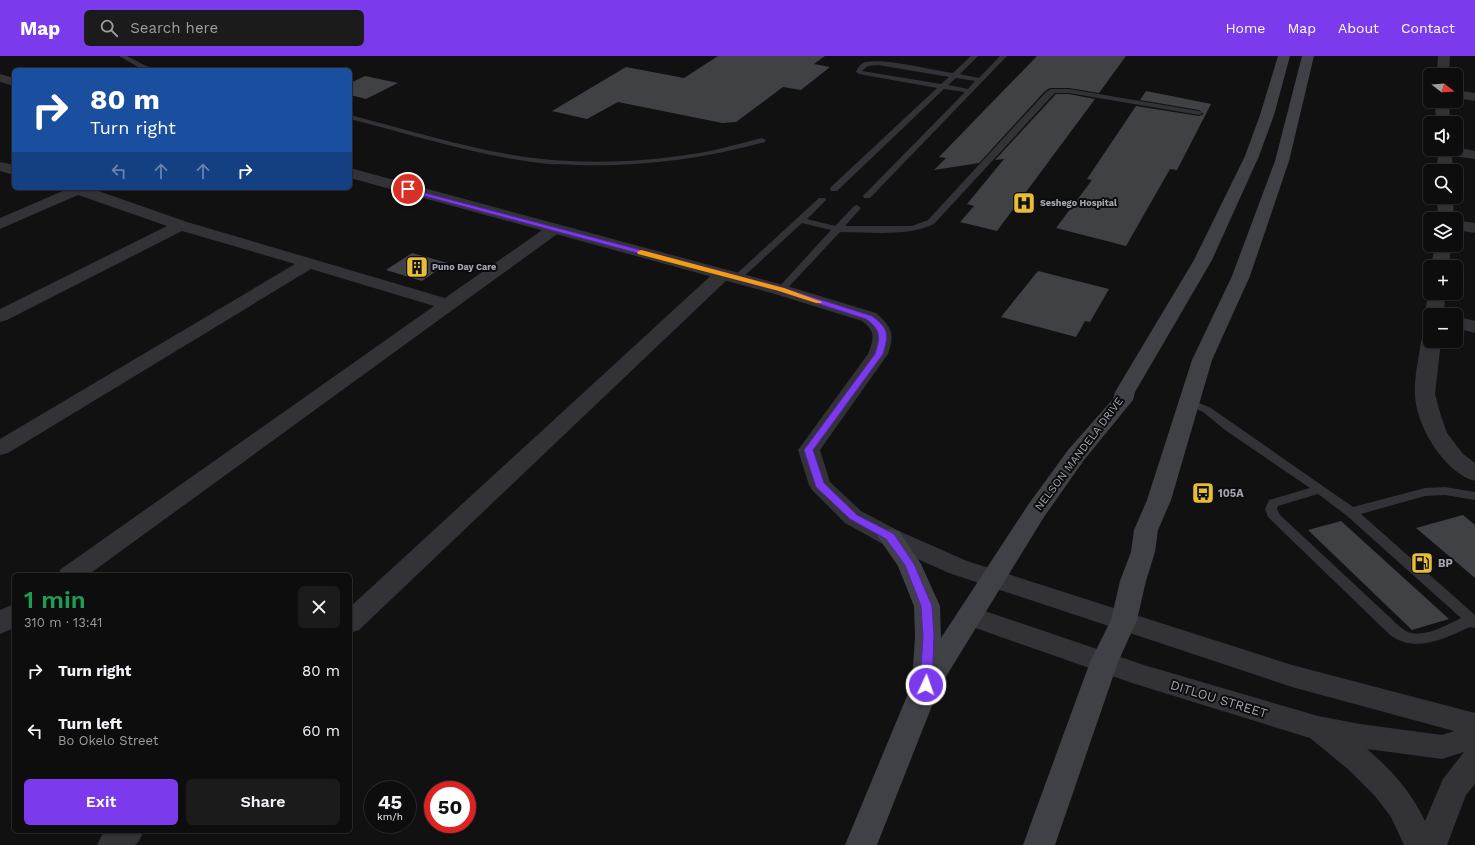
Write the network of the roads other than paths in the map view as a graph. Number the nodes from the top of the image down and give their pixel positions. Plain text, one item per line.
1 (122, 56) edge
2 (976, 56) edge
3 (1003, 56) edge
4 (1284, 56) edge
5 (1308, 56) edge
6 (1444, 56) edge
7 (147, 68) edge
8 (1443, 68) edge
9 (954, 76) junction
10 (0, 78) edge
11 (981, 80) junction
12 (12, 81) edge
13 (943, 86) junction
14 (970, 91) junction
15 (1463, 95) edge
16 (1475, 97) edge
17 (1199, 113) dead end
18 (352, 117) edge
19 (762, 140) dead end
20 (1463, 153) edge
21 (1475, 155) edge
22 (0, 166) edge
23 (12, 169) edge
24 (352, 174) edge
25 (834, 189) dead end
26 (74, 190) edge
27 (79, 190) edge
28 (867, 196) dead end
29 (822, 200) dead end
30 (857, 208) dead end
31 (801, 220) junction
32 (0, 224) edge
33 (181, 225) junction
34 (1463, 226) edge
35 (1475, 228) edge
36 (554, 229) junction
37 (837, 229) junction
38 (308, 264) junction
39 (730, 276) junction
40 (781, 290) junction
41 (450, 305) junction
42 (0, 316) edge
43 (1463, 324) edge
44 (1475, 327) edge
45 (1430, 348) edge
46 (1189, 402) junction
47 (0, 448) edge
48 (1475, 474) edge
49 (1320, 489) junction
50 (1475, 496) edge
51 (1351, 512) junction
52 (890, 537) junction
53 (73, 573) edge
54 (993, 580) junction
55 (12, 615) edge
56 (970, 616) junction
57 (1124, 620) junction
58 (352, 621) edge
59 (1473, 621) edge
60 (0, 624) edge
61 (1104, 662) junction
62 (926, 685) junction
63 (1475, 725) edge
64 (1318, 728) junction
65 (1475, 737) edge
66 (1475, 762) edge
67 (126, 833) edge
68 (113, 845) edge
69 (861, 845) edge
70 (1038, 845) edge
71 (1420, 845) edge
72 (1431, 845) edge

1 - 7 lane
2 - 9 lane
3 - 11 lane
4 - 54 main road, NELSON MANDELA DRIVE
5 - 46 main road
6 - 8 street
9 - 11 lane
9 - 13 lane
9 - 13 lane
10 - 12 street
11 - 14 lane
13 - 14 lane
13 - 25 lane
14 - 28 lane
15 - 16 street
17 - 37 lane
18 - 19 lane
20 - 21 street
22 - 23 street
24 - 36 street
26 - 32 street
27 - 33 street
29 - 31 lane
30 - 37 lane
31 - 37 lane
31 - 39 lane
33 - 38 street
33 - 42 street
34 - 35 street
36 - 39 street
36 - 41 street
37 - 40 lane
38 - 41 street
38 - 47 street
39 - 40 street
39 - 58 street
40 - 52 street
41 - 53 street
43 - 44 street
45 - 48 street
46 - 49 lane
46 - 57 main road
49 - 51 lane
49 - 59 lane
50 - 51 lane
51 - 59 lane
52 - 54 street
52 - 62 main road
54 - 56 main road, NELSON MANDELA DRIVE
54 - 57 street
55 - 60 street
56 - 61 street, DITLOU STREET
56 - 62 main road, NELSON MANDELA DRIVE
57 - 61 main road
57 - 63 street
61 - 64 street, DITLOU STREET
61 - 70 main road
62 - 69 main road, NELSON MANDELA DRIVE
64 - 65 street, DITLOU STREET
64 - 71 street
66 - 72 street
67 - 68 street

